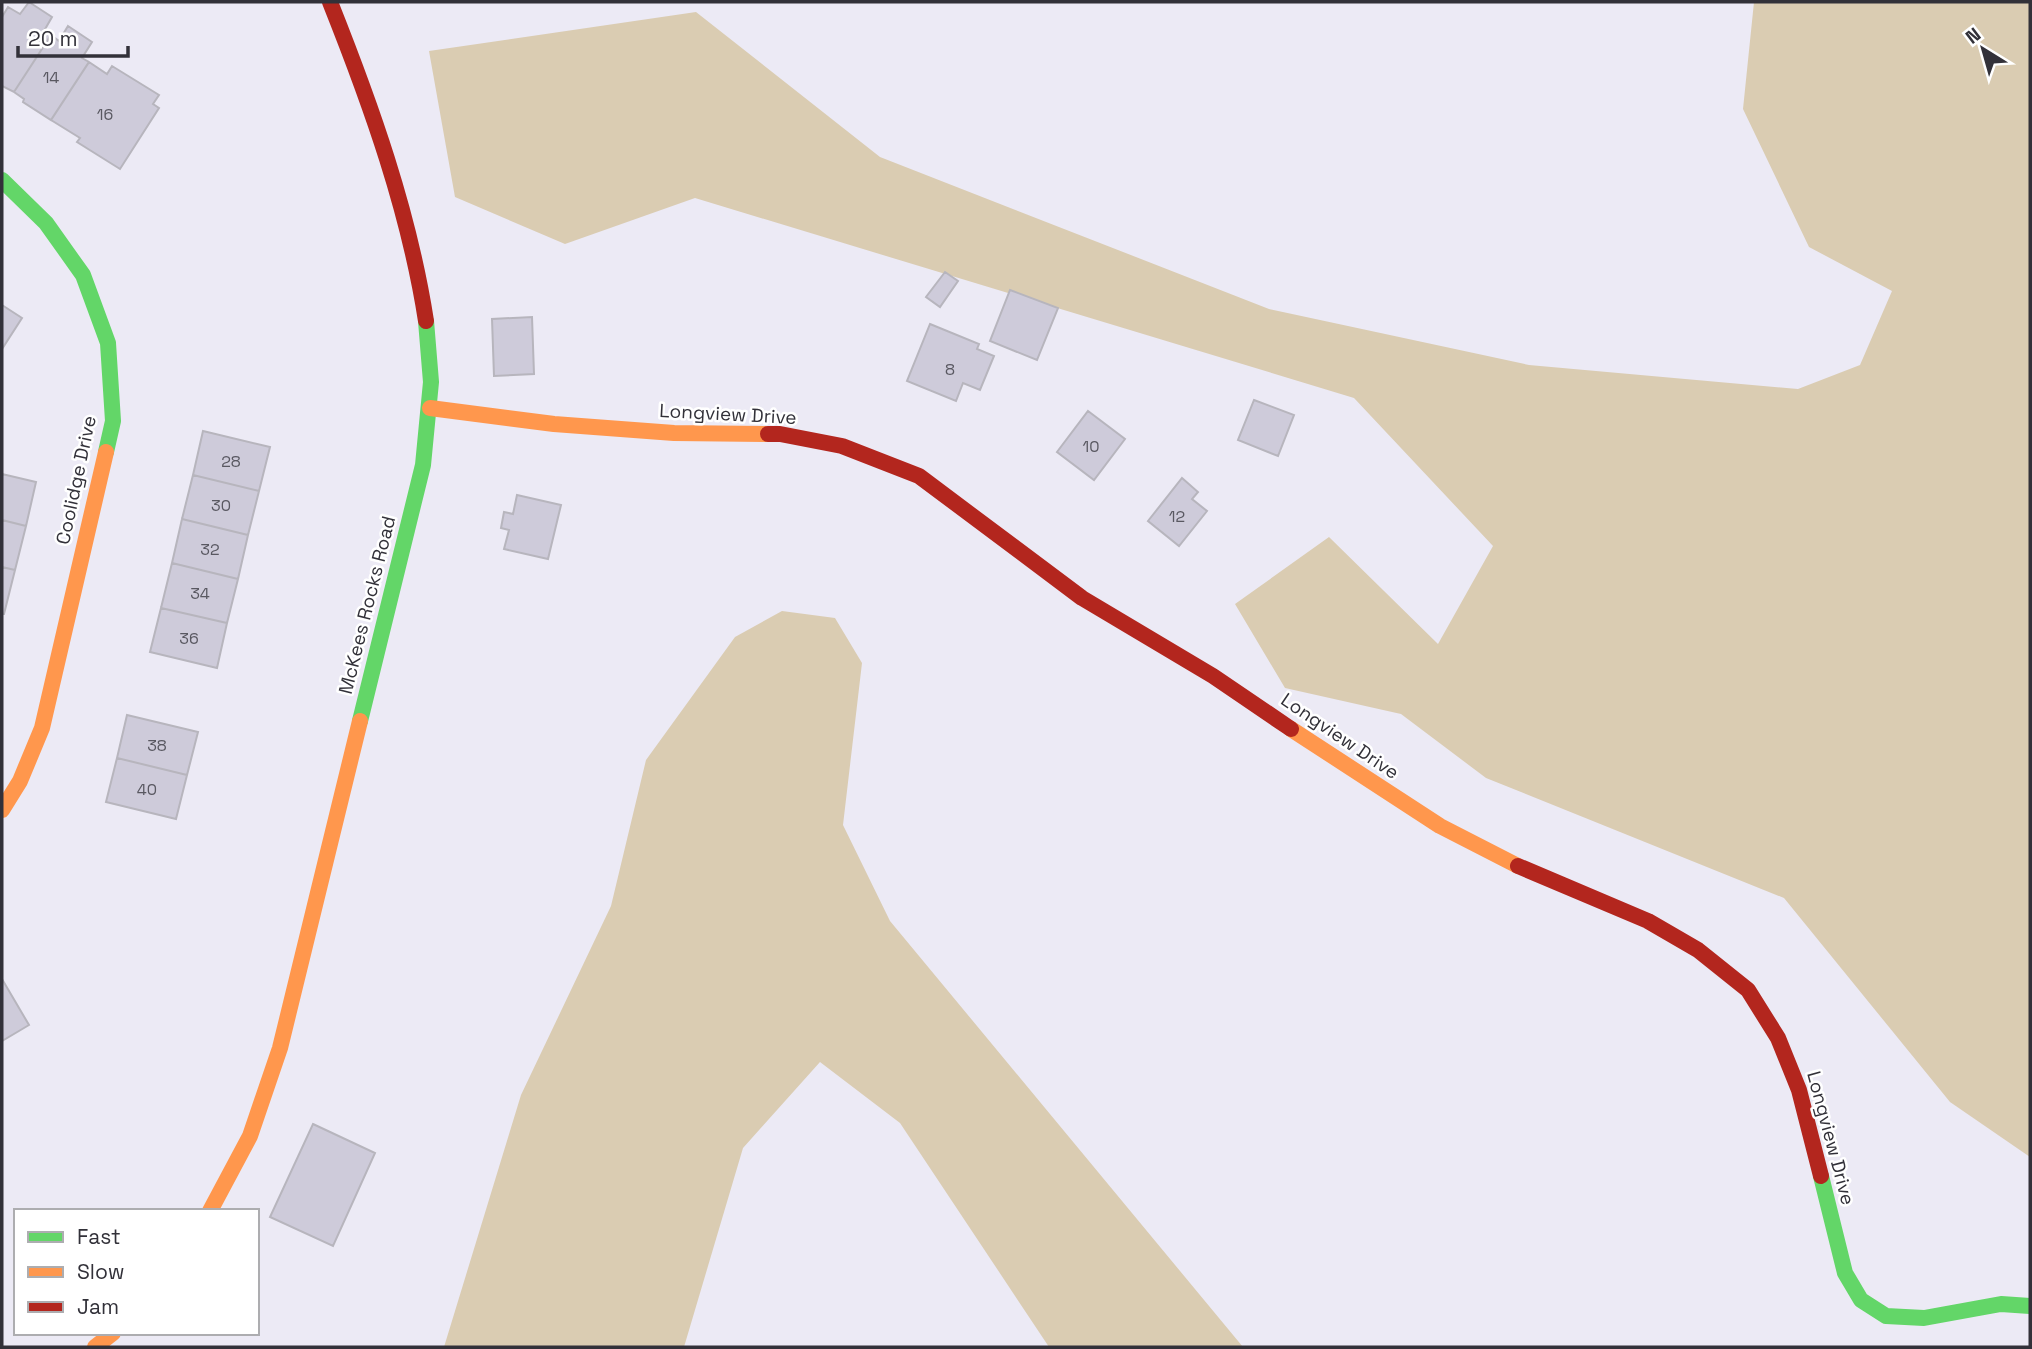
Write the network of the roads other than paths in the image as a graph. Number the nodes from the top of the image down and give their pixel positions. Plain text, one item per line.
1 (330, 2) edge
2 (2, 180) edge
3 (430, 408) junction
4 (2, 810) edge
5 (211, 1209) edge
6 (2030, 1306) edge
7 (111, 1335) edge
8 (96, 1347) edge

1 - 3 street, McKees Rocks Road
2 - 4 street, Coolidge Drive
3 - 5 street, McKees Rocks Road
3 - 6 street, Longview Drive
7 - 8 street

